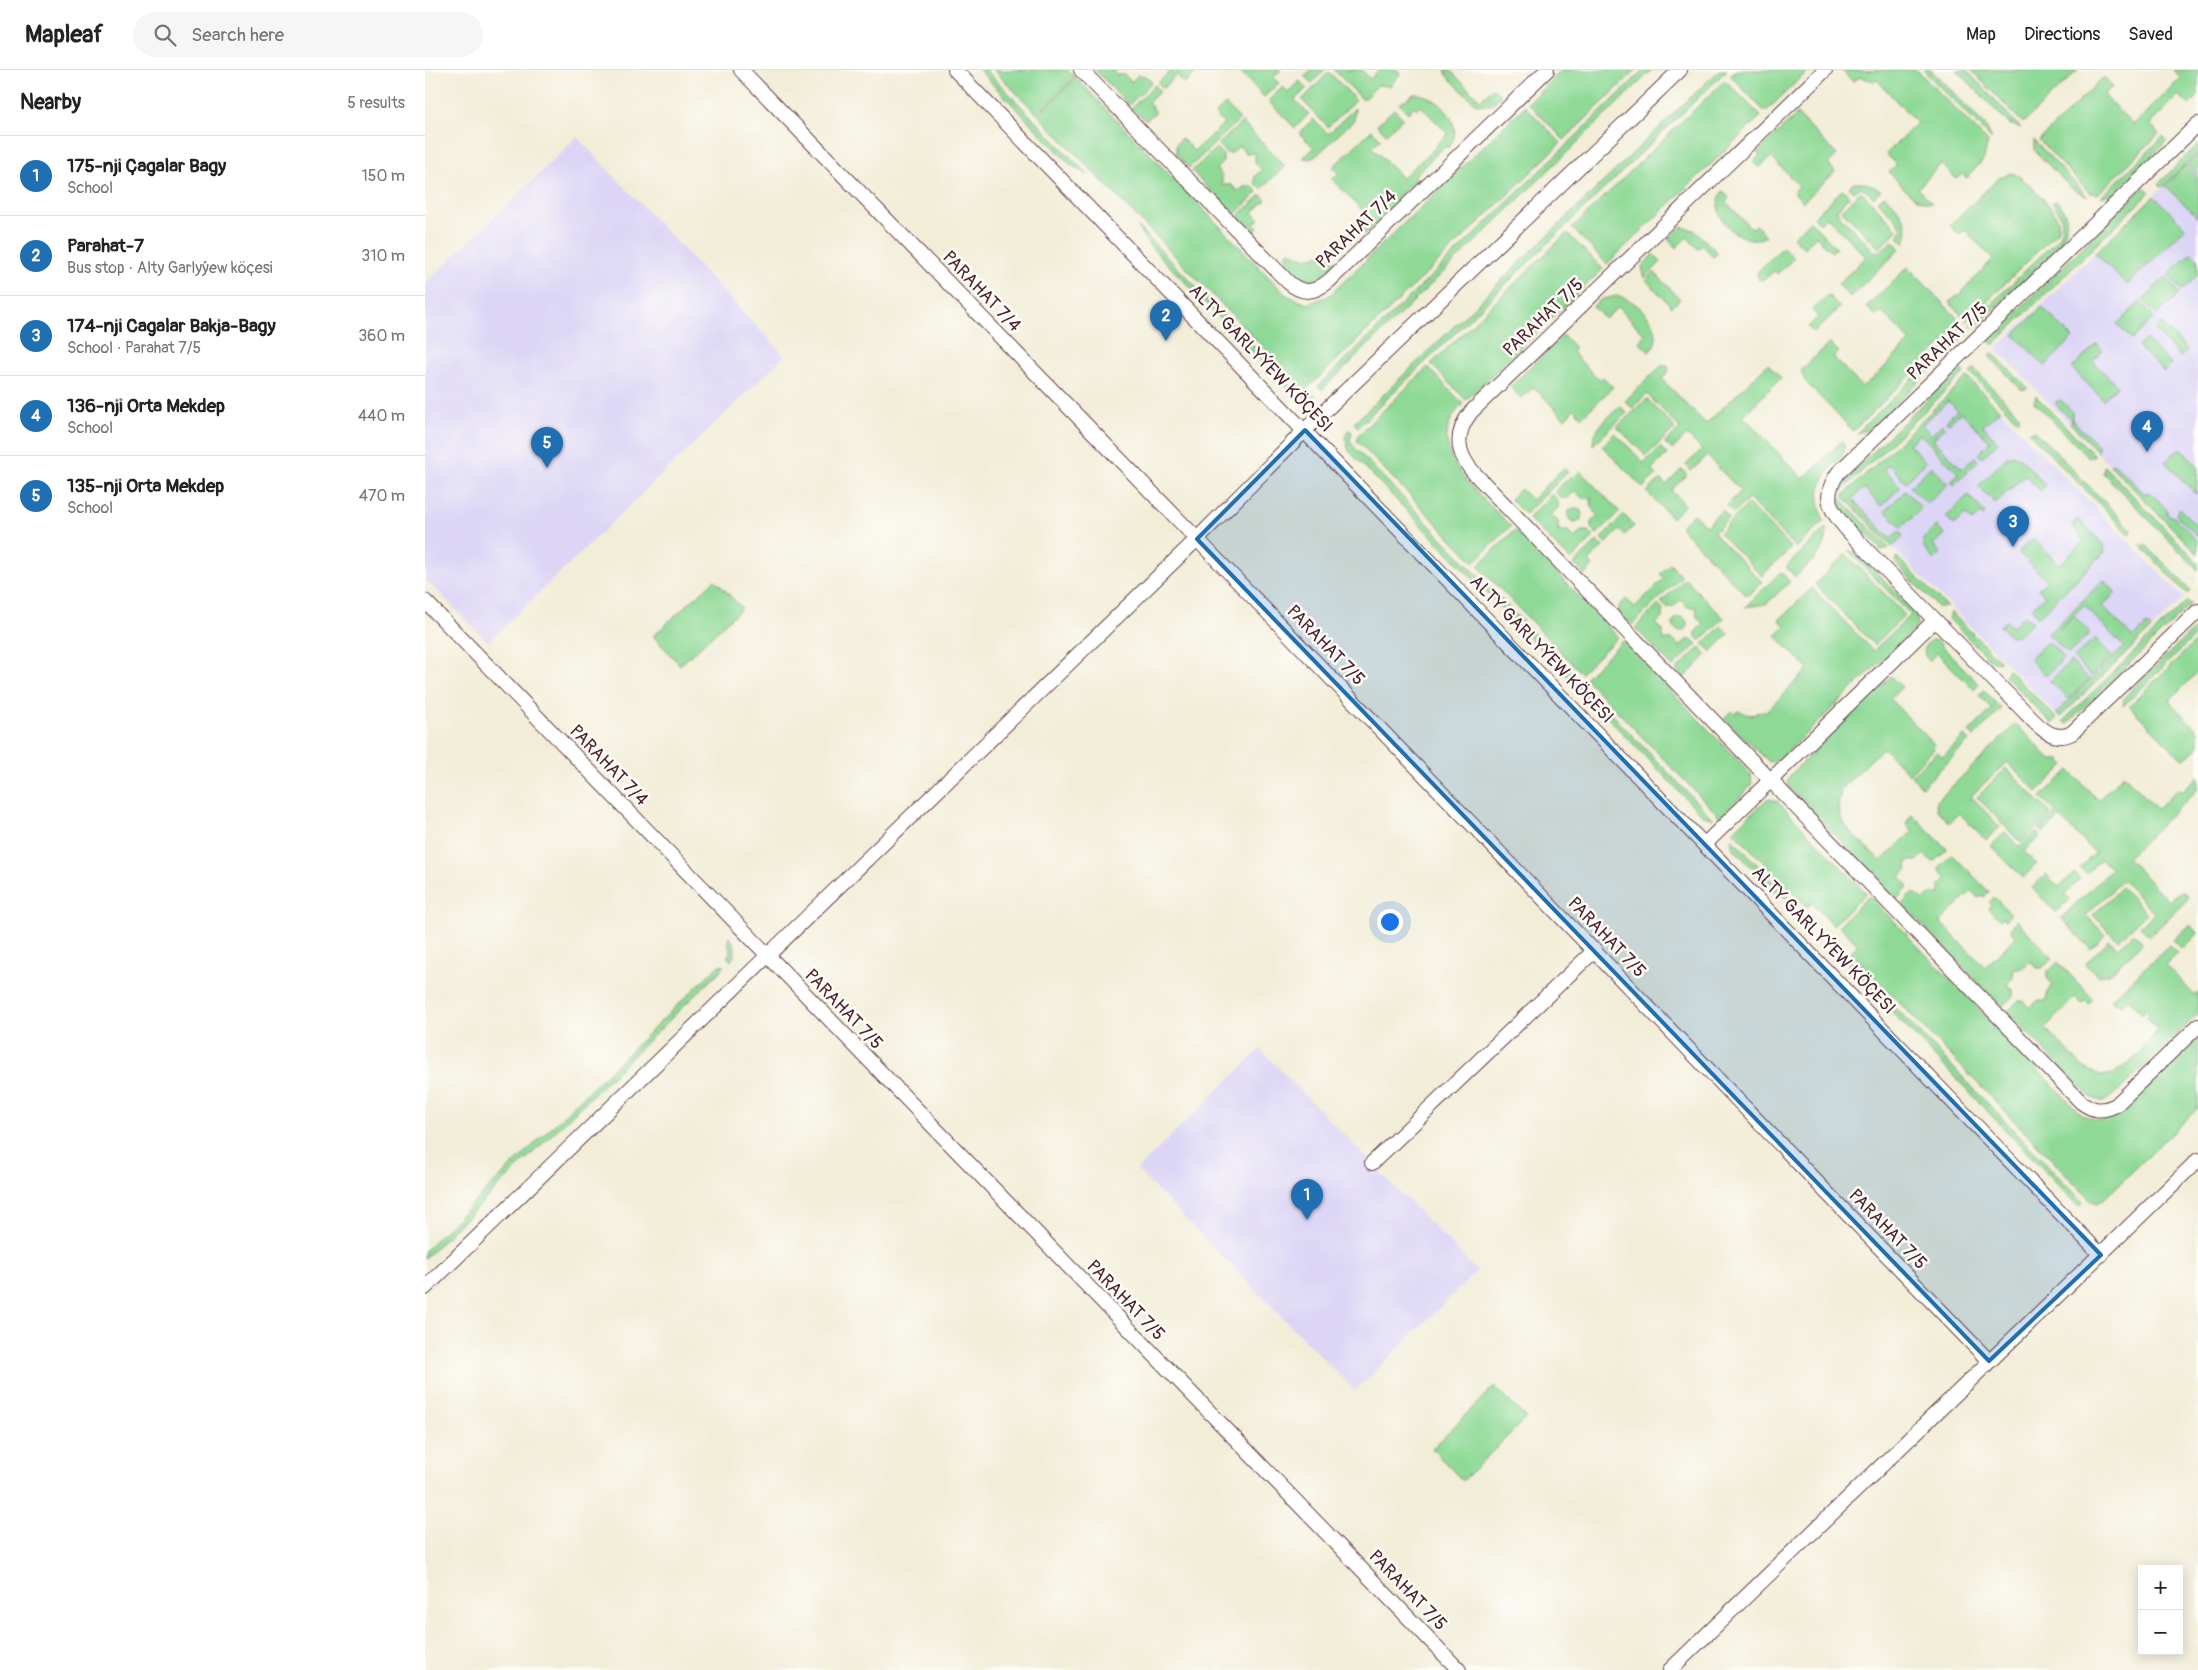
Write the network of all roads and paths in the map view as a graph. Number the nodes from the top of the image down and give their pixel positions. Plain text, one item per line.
1 (741, 70) edge
2 (955, 70) edge
3 (1081, 70) edge
4 (1547, 70) edge
5 (1680, 70) edge
6 (1825, 70) edge
7 (2198, 124) edge
8 (1305, 430) junction
9 (1197, 539) junction
10 (425, 601) edge
11 (2198, 611) edge
12 (1935, 620) junction
13 (1770, 781) junction
14 (1705, 844) junction
15 (1595, 950) junction
16 (766, 956) junction
17 (2198, 1026) edge
18 (2198, 1160) edge
19 (1372, 1163) dead end
20 (2101, 1255) junction
21 (425, 1288) edge
22 (1989, 1361) junction
23 (1459, 1670) edge
24 (1670, 1670) edge

1 - 9 street, PARAHAT 7/4
2 - 8 street, ALTY GARLYÝEW KÖÇESI
3 - 4 street, PARAHAT 7/4
5 - 8 street
6 - 13 street, PARAHAT 7/5
7 - 12 street, PARAHAT 7/5
8 - 9 street
8 - 14 street, ALTY GARLYÝEW KÖÇESI
9 - 15 street, PARAHAT 7/5
9 - 16 street
10 - 16 street, PARAHAT 7/4
11 - 12 street, PARAHAT 7/5
12 - 13 street
13 - 14 street
13 - 17 street, PARAHAT 7/5
14 - 20 street, ALTY GARLYÝEW KÖÇESI
15 - 19 street
15 - 22 street, PARAHAT 7/5
16 - 21 street
16 - 23 street, PARAHAT 7/5
18 - 20 street
20 - 22 street
22 - 24 street

